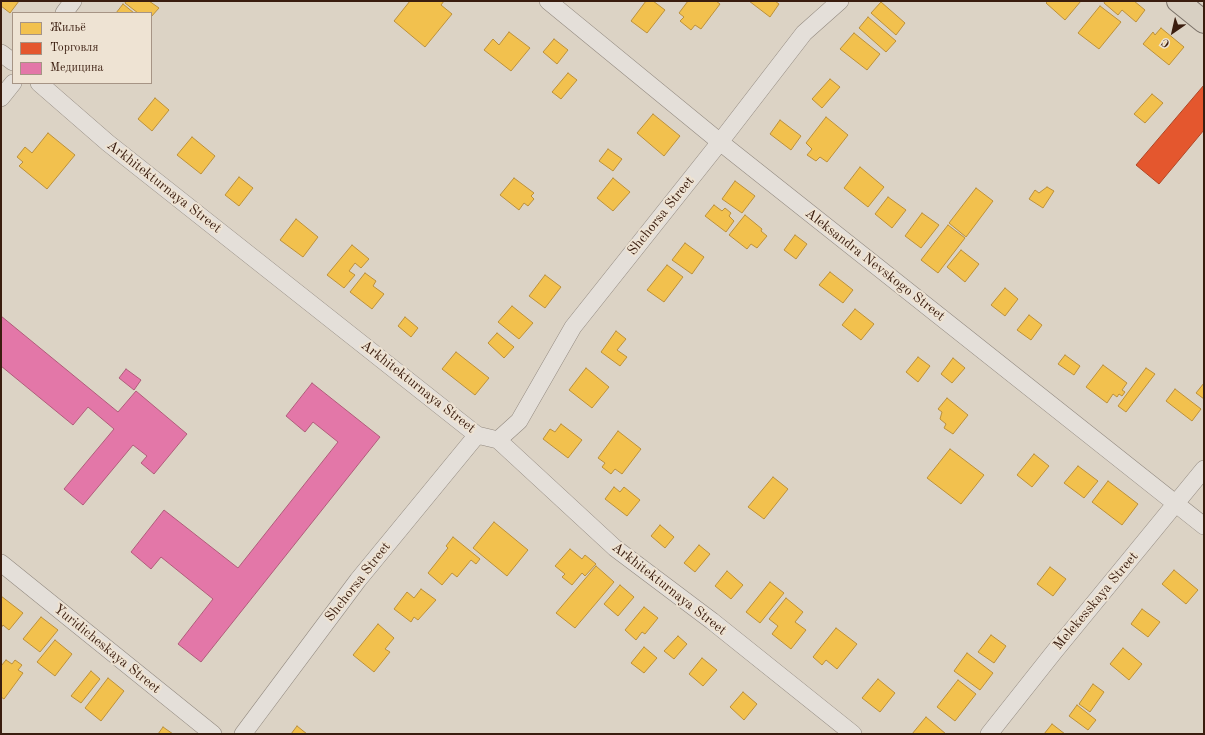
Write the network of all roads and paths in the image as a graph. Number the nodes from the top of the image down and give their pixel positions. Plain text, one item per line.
1 (73, 1) edge
2 (548, 1) edge
3 (840, 1) edge
4 (1178, 1) edge
5 (65, 12) edge
6 (1204, 22) edge
7 (1, 53) edge
8 (12, 61) edge
9 (12, 84) edge
10 (40, 84) edge
11 (1, 98) edge
12 (720, 142) junction
13 (477, 435) junction
14 (498, 440) junction
15 (1204, 469) edge
16 (1176, 505) junction
17 (1204, 526) edge
18 (1, 563) edge
19 (213, 734) edge
20 (243, 734) edge
21 (853, 734) edge
22 (989, 734) edge

1 - 5 street
2 - 12 street, Aleksandra Nevskogo Street
3 - 12 street, Shchorsa Street
4 - 6 main road
7 - 8 street
9 - 11 street
10 - 13 street, Arkhitekturnaya Street
12 - 14 street, Shchorsa Street
12 - 16 street, Aleksandra Nevskogo Street
13 - 14 street, Arkhitekturnaya Street
13 - 20 street, Shchorsa Street
14 - 21 street, Arkhitekturnaya Street
15 - 16 street, Melekesskaya Street
16 - 17 street, Aleksandra Nevskogo Street
16 - 22 street, Melekesskaya Street
18 - 19 street, Yuridicheskaya Street

